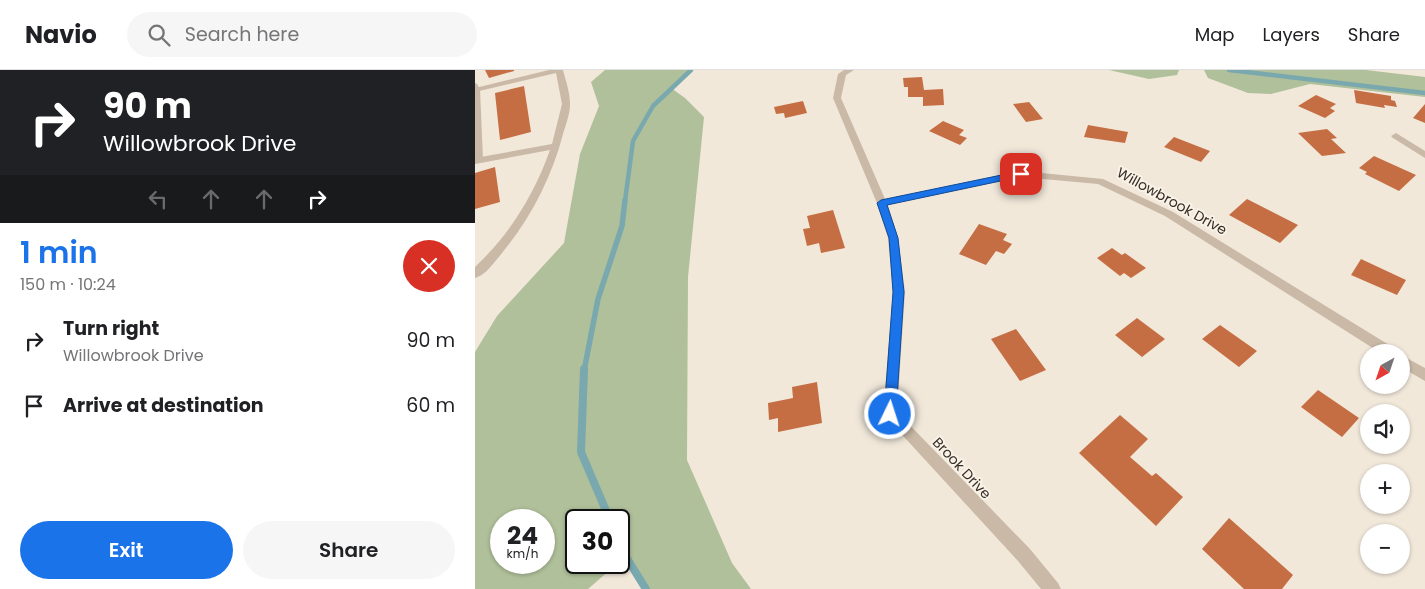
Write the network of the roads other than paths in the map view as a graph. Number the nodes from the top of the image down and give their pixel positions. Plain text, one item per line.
1 (559, 70) edge
2 (850, 70) edge
3 (476, 88) edge
4 (476, 122) edge
5 (1396, 136) dead end
6 (556, 146) junction
7 (1425, 155) edge
8 (477, 160) edge
9 (881, 203) junction
10 (475, 274) edge
11 (1376, 344) edge
12 (1410, 366) edge
13 (1425, 375) edge
14 (1052, 589) edge

1 - 3 street
1 - 6 street
2 - 9 street, Brook Drive
3 - 4 lane
4 - 8 lane
5 - 7 street
6 - 8 street
6 - 10 street
9 - 11 street, Willowbrook Drive
9 - 14 street, Brook Drive
12 - 13 street

